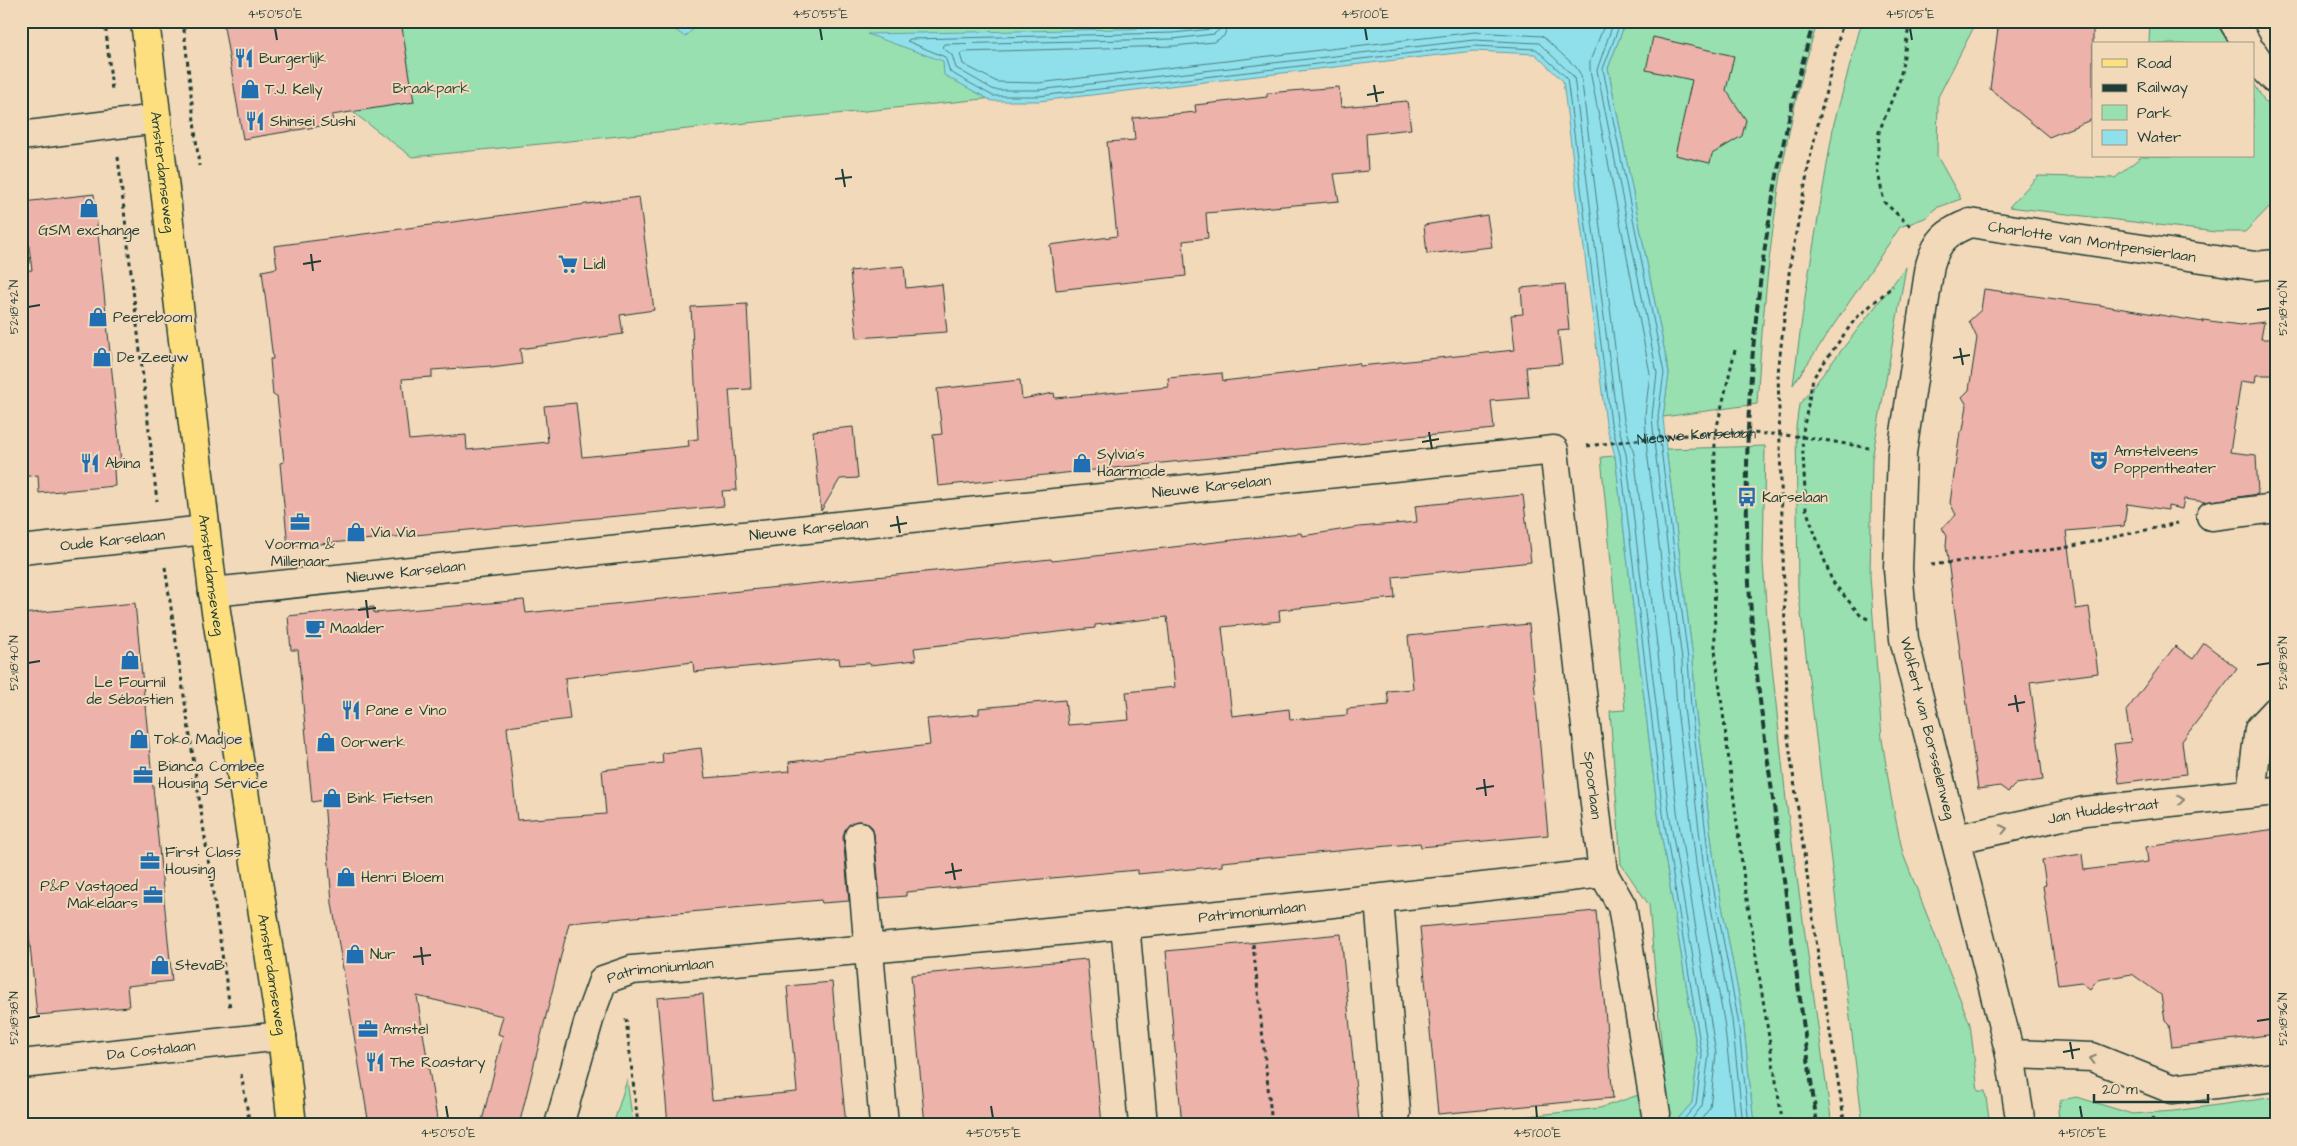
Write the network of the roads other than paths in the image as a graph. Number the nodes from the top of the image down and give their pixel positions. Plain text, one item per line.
1 (145, 21) edge
2 (2232, 21) edge
3 (2246, 42) edge
4 (2254, 54) edge
5 (2276, 80) edge
6 (157, 120) junction
7 (21, 136) edge
8 (1932, 257) joint
9 (2276, 264) edge
10 (1554, 450) joint
11 (2276, 508) edge
12 (2211, 516) road end
13 (205, 530) junction
14 (21, 550) edge
15 (213, 592) junction
16 (2276, 711) edge
17 (2263, 792) edge
18 (859, 836) dead end
19 (1956, 839) junction
20 (1603, 873) junction
21 (1379, 900) junction
22 (1125, 924) junction
23 (868, 950) junction
24 (282, 1036) junction
25 (2010, 1054) junction
26 (21, 1064) edge
27 (2276, 1077) edge
28 (1396, 1112) dead end
29 (1656, 1114) dead end
30 (292, 1125) edge
31 (559, 1125) edge
32 (884, 1125) edge
33 (1143, 1125) edge
34 (2022, 1125) edge

1 - 6 main road, Amsterdamseweg
2 - 3 street
4 - 5 street
6 - 7 street
6 - 13 main road, Amsterdamseweg
8 - 9 street, Charlotte van Montpensierlaan
8 - 19 street, Wolfert van Borsselenweg
10 - 15 street, Nieuwe Karselaan
10 - 20 street, Spoorlaan
11 - 12 street
13 - 14 street, Oude Karselaan
13 - 15 main road, Amsterdamseweg
15 - 24 main road, Amsterdamseweg
16 - 17 street, Jan Huddestraat
19 -> 17 street, Jan Huddestraat
18 - 23 street
19 - 25 street, Wolfert van Borsselenweg
20 - 21 street, Patrimoniumlaan
20 - 29 street, Spoorlaan
21 - 22 street, Patrimoniumlaan
21 - 28 street
22 - 23 street, Patrimoniumlaan
22 - 33 street
23 - 31 street, Patrimoniumlaan
23 - 32 street
24 - 26 street, Da Costalaan
24 - 30 main road, Amsterdamseweg
27 -> 25 street
25 - 34 street, Wolfert van Borsselenweg

